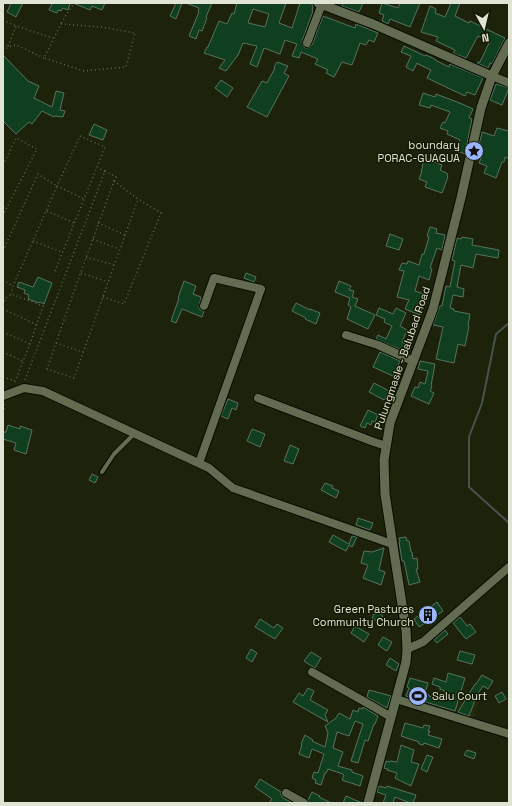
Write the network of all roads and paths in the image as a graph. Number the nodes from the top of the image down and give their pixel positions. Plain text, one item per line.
1 (74, 3) edge
2 (320, 4) edge
3 (3, 20) edge
4 (61, 24) junction
5 (16, 26) junction
6 (53, 38) junction
7 (3, 43) edge
8 (307, 43) dead end
9 (509, 43) edge
10 (8, 47) junction
11 (3, 51) edge
12 (44, 58) junction
13 (492, 76) junction
14 (509, 83) edge
15 (3, 165) edge
16 (97, 168) junction
17 (105, 171) junction
18 (114, 181) junction
19 (57, 186) junction
20 (84, 199) junction
21 (138, 199) junction
22 (46, 210) junction
23 (3, 215) edge
24 (74, 223) junction
25 (98, 223) junction
26 (125, 235) junction
27 (93, 239) junction
28 (33, 241) junction
29 (120, 250) junction
30 (3, 251) edge
31 (62, 252) junction
32 (86, 257) junction
33 (114, 265) junction
34 (55, 271) dead end
35 (80, 273) junction
36 (3, 280) edge
37 (108, 282) junction
38 (13, 286) junction
39 (10, 294) junction
40 (103, 296) junction
41 (3, 305) edge
42 (204, 306) dead end
43 (3, 309) edge
44 (37, 325) junction
45 (3, 332) edge
46 (346, 335) dead end
47 (56, 343) junction
48 (30, 344) junction
49 (3, 352) edge
50 (83, 352) junction
51 (23, 361) junction
52 (414, 361) junction
53 (3, 377) edge
54 (24, 388) junction
55 (3, 396) edge
56 (258, 398) dead end
57 (135, 433) junction
58 (386, 446) junction
59 (199, 463) junction
60 (102, 472) dead end
61 (392, 544) junction
62 (509, 567) edge
63 (408, 648) junction
64 (312, 672) dead end
65 (396, 699) junction
66 (391, 717) junction
67 (509, 734) edge
68 (286, 793) dead end
69 (304, 803) edge
70 (368, 803) edge

1 - 4 path
2 - 8 street
2 - 13 street
3 - 5 path
4 - 6 path
4 - 12 path
5 - 6 path
5 - 10 path
6 - 12 path
7 - 10 path
9 - 13 street, Pulungmasle - Balubad Road
10 - 11 path
10 - 12 path
13 - 14 street
13 - 52 street, Pulungmasle - Balubad Road
15 - 23 path
16 - 17 path
16 - 19 path
16 - 20 path
17 - 18 path
17 - 54 path
18 - 21 path
18 - 25 path
19 - 20 path
19 - 22 path
19 - 30 path
20 - 24 path
21 - 26 path
21 - 40 path
22 - 24 path
22 - 28 path
24 - 31 path
25 - 26 path
25 - 27 path
26 - 29 path
27 - 29 path
27 - 32 path
28 - 31 path
28 - 38 path
29 - 33 path
31 - 34 path
32 - 33 path
32 - 35 path
33 - 37 path
35 - 37 path
35 - 47 path
36 - 38 path
37 - 40 path
38 - 39 path
39 - 41 path
39 - 44 path
40 - 50 path
42 - 59 street
43 - 44 path
44 - 48 path
45 - 48 path
46 - 52 street
47 - 50 path
47 - 50 path
48 - 51 path
49 - 51 path
51 - 53 path
52 - 58 street, Pulungmasle - Balubad Road
54 - 55 street
54 - 57 street
56 - 58 street
57 - 59 street
57 - 60 lane
58 - 61 street, Pulungmasle - Balubad Road
59 - 61 street
61 - 63 street, Pulungmasle - Balubad Road
62 - 63 street
63 - 65 street, Pulungmasle - Balubad Road
64 - 66 street
65 - 66 street, Pulungmasle - Balubad Road
65 - 67 street
66 - 70 street, Pulungmasle - Balubad Road
68 - 69 street

